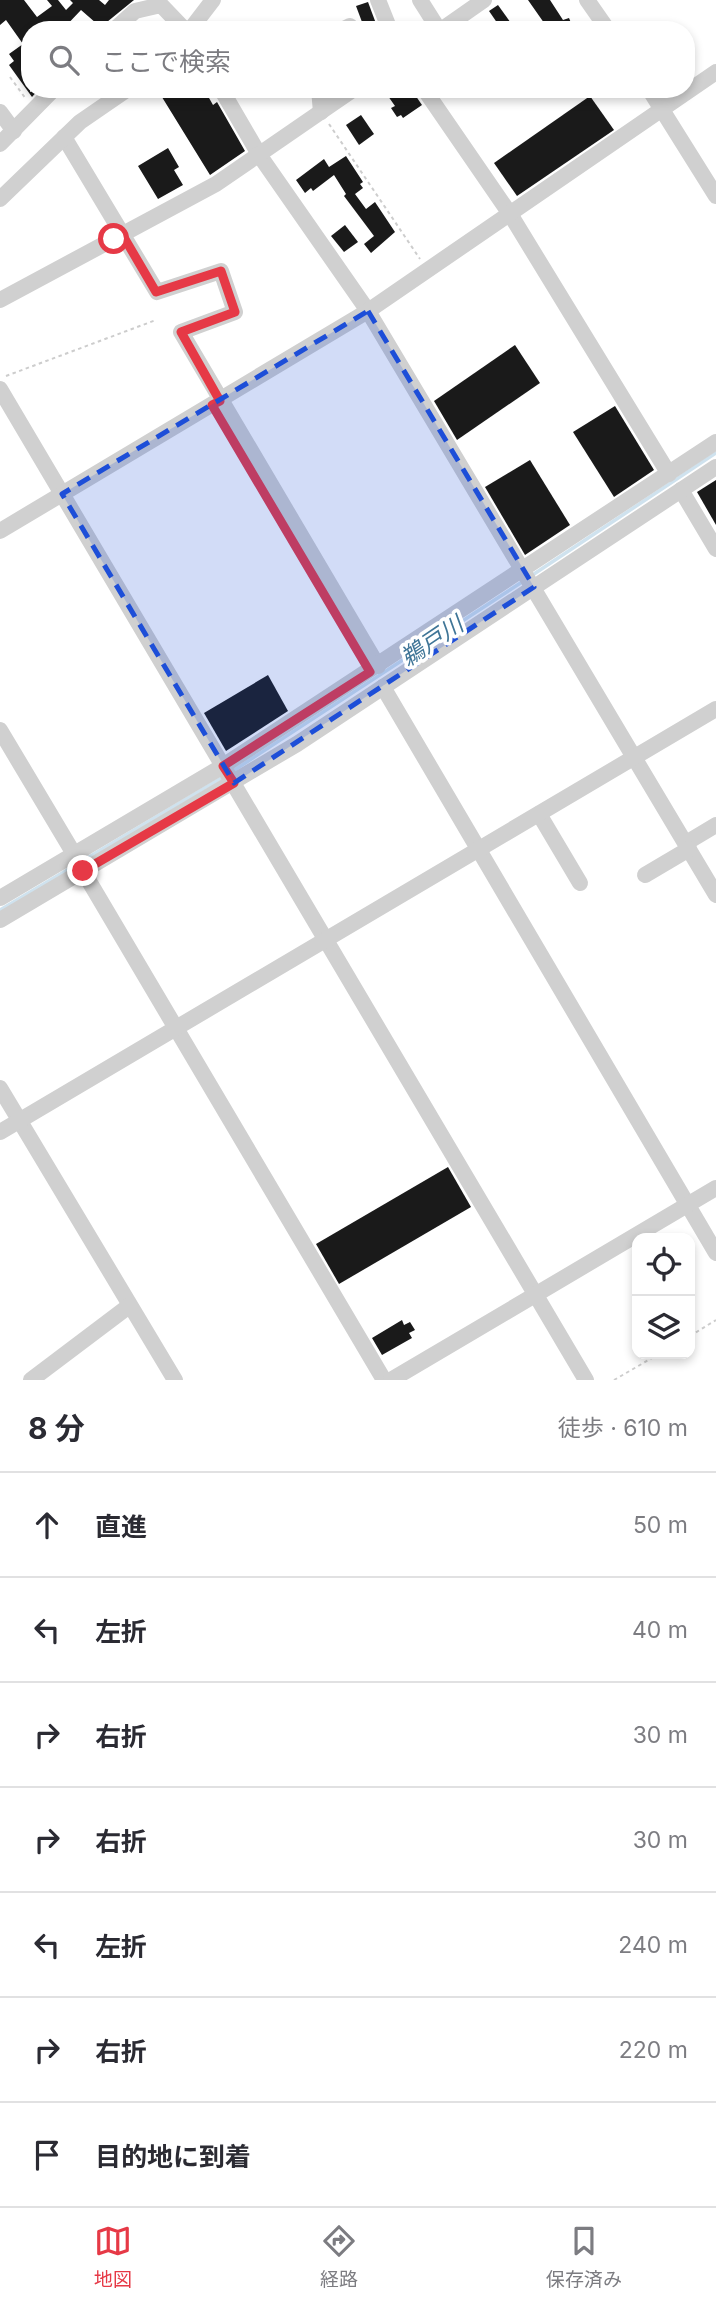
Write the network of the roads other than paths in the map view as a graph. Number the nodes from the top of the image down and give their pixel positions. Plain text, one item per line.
1 (213, 0) edge
2 (378, 0) edge
3 (388, 0) edge
4 (420, 0) edge
5 (484, 0) edge
6 (587, 0) edge
7 (139, 5) edge
8 (123, 21) edge
9 (178, 21) edge
10 (196, 21) edge
11 (386, 21) edge
12 (396, 21) edge
13 (434, 21) edge
14 (453, 21) edge
15 (602, 21) edge
16 (716, 72) edge
17 (695, 87) edge
18 (45, 98) edge
19 (113, 98) edge
20 (226, 98) edge
21 (320, 98) edge
22 (341, 98) edge
23 (431, 98) edge
24 (441, 98) edge
25 (655, 98) edge
26 (679, 98) edge
27 (663, 109) junction
28 (0, 112) edge
29 (321, 112) junction
30 (14, 131) junction
31 (61, 140) junction
32 (0, 144) edge
33 (260, 156) junction
34 (716, 196) edge
35 (0, 199) edge
36 (513, 212) junction
37 (118, 236) junction
38 (150, 299) dead end
39 (0, 300) edge
40 (368, 311) junction
41 (172, 337) dead end
42 (0, 389) edge
43 (216, 403) junction
44 (716, 442) edge
45 (716, 467) edge
46 (672, 471) junction
47 (684, 488) junction
48 (62, 494) junction
49 (0, 531) edge
50 (716, 534) edge
51 (716, 549) edge
52 (529, 578) junction
53 (374, 669) junction
54 (386, 685) junction
55 (716, 709) edge
56 (0, 730) edge
57 (0, 747) edge
58 (635, 757) junction
59 (228, 774) junction
60 (539, 814) junction
61 (716, 825) edge
62 (687, 846) junction
63 (482, 848) junction
64 (70, 856) junction
65 (80, 873) junction
66 (645, 875) dead end
67 (580, 883) dead end
68 (716, 895) edge
69 (0, 898) edge
70 (0, 920) edge
71 (327, 940) junction
72 (173, 1030) junction
73 (0, 1088) edge
74 (20, 1121) junction
75 (0, 1132) edge
76 (716, 1188) edge
77 (691, 1203) junction
78 (716, 1239) edge
79 (716, 1253) edge
80 (536, 1294) junction
81 (129, 1306) junction
82 (35, 1379) edge
83 (175, 1380) edge
84 (373, 1380) edge
85 (384, 1380) edge
86 (391, 1380) edge
87 (586, 1380) edge

1 - 10 street
2 - 11 street
3 - 12 street
4 - 13 street
5 - 14 street
6 - 15 street
7 - 8 street
7 - 9 street
16 - 17 street
18 - 30 street
19 - 31 street
20 - 33 street
21 - 29 street
22 - 29 street
23 - 36 street
24 - 36 street
25 - 27 street
26 - 27 street
27 - 34 street
27 - 36 street
28 - 30 street
29 - 33 street
30 - 32 street
31 - 35 street
31 - 37 street
33 - 37 street
33 - 40 street
36 - 40 street
36 - 46 street
37 - 38 street
37 - 39 street
37 - 43 street
40 - 43 street
40 - 52 street
41 - 43 street
42 - 48 street
43 - 48 street
43 - 53 street
44 - 46 street
45 - 47 street
46 - 52 street
47 - 50 street
47 - 51 street
47 - 52 street
48 - 49 street
48 - 59 street
52 - 53 street
52 - 54 street
52 - 58 street
53 - 59 street
54 - 59 street
54 - 63 street
55 - 58 street
56 - 64 street
57 - 64 street
58 - 60 street
58 - 62 street
59 - 64 street
59 - 65 street
59 - 71 street
60 - 63 street
60 - 67 street
61 - 62 street
62 - 66 street
62 - 68 street
63 - 71 street
63 - 77 street
64 - 69 street
65 - 70 street
65 - 72 street
71 - 72 street
71 - 80 street
72 - 74 street
72 - 84 street
72 - 85 street
73 - 74 street
74 - 75 street
74 - 81 street
76 - 77 street
77 - 78 street
77 - 79 street
77 - 80 street
80 - 86 street
80 - 87 street
81 - 82 street
81 - 83 street

